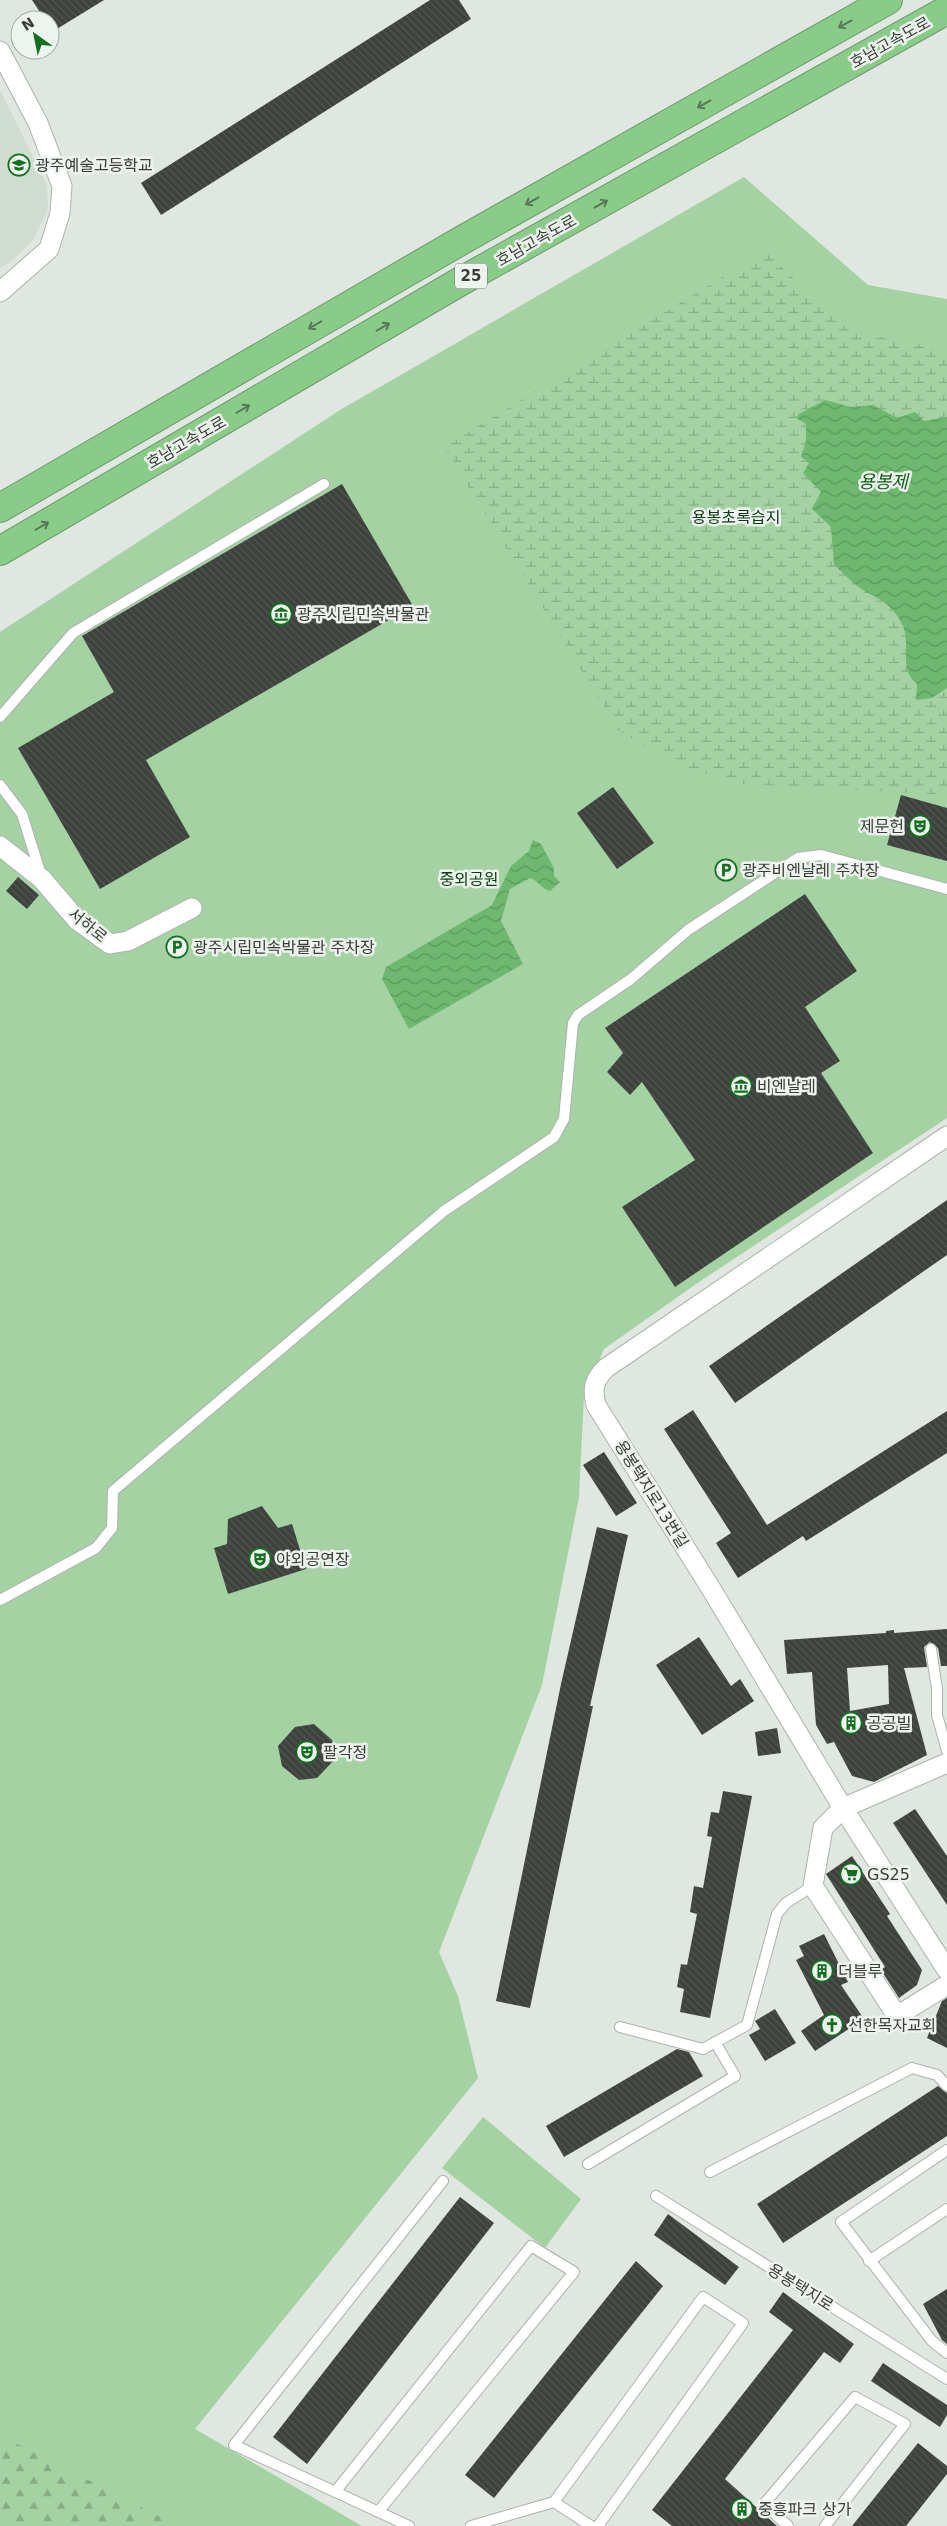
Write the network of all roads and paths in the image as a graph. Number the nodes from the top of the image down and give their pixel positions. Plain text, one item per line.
1 (888, 0) edge
2 (947, 10) edge
3 (947, 17) edge
4 (905, 34) junction
5 (0, 51) edge
6 (0, 292) edge
7 (324, 484) dead end
8 (0, 508) edge
9 (0, 551) edge
10 (0, 717) edge
11 (0, 785) edge
12 (0, 846) edge
13 (42, 879) junction
14 (947, 889) edge
15 (192, 908) dead end
16 (947, 1136) edge
17 (0, 1600) edge
18 (931, 1649) dead end
19 (947, 1751) edge
20 (947, 1763) edge
21 (843, 1808) junction
22 (813, 1886) junction
23 (947, 1970) edge
24 (947, 1984) edge
25 (620, 2027) dead end
26 (715, 2042) junction
27 (947, 2086) edge
28 (947, 2150) edge
29 (588, 2164) dead end
30 (710, 2172) dead end
31 (443, 2181) dead end
32 (656, 2196) dead end
33 (947, 2209) edge
34 (869, 2261) junction
35 (947, 2353) edge
36 (947, 2379) edge
37 (335, 2492) junction
38 (554, 2502) junction
39 (378, 2512) junction
40 (409, 2526) edge
41 (471, 2526) edge
42 (591, 2526) edge
43 (598, 2526) edge
44 (788, 2526) edge
45 (825, 2526) edge

1 -> 8 highway, 25
2 - 4 highway, 호남고속도로 / 25
3 - 4 highway
9 -> 4 highway, 호남고속도로 / 25
5 - 6 street
7 - 10 lane
11 - 13 lane
12 - 13 street, 서하로
13 - 15 street, 서하로
14 - 17 lane
16 - 21 street, 용봉택지로13번길
18 - 19 lane
20 - 21 street
21 - 22 street
21 - 23 street, 용봉택지로13번길
22 - 24 street
22 - 26 lane
25 - 26 lane
26 - 29 lane
27 - 30 lane
28 - 34 lane
31 - 37 lane
32 - 36 lane, 용봉택지로
33 - 34 lane
34 - 35 lane
37 - 39 lane
37 - 39 lane
38 - 41 lane
38 - 42 lane
38 - 43 lane
39 - 40 lane
44 - 45 lane

